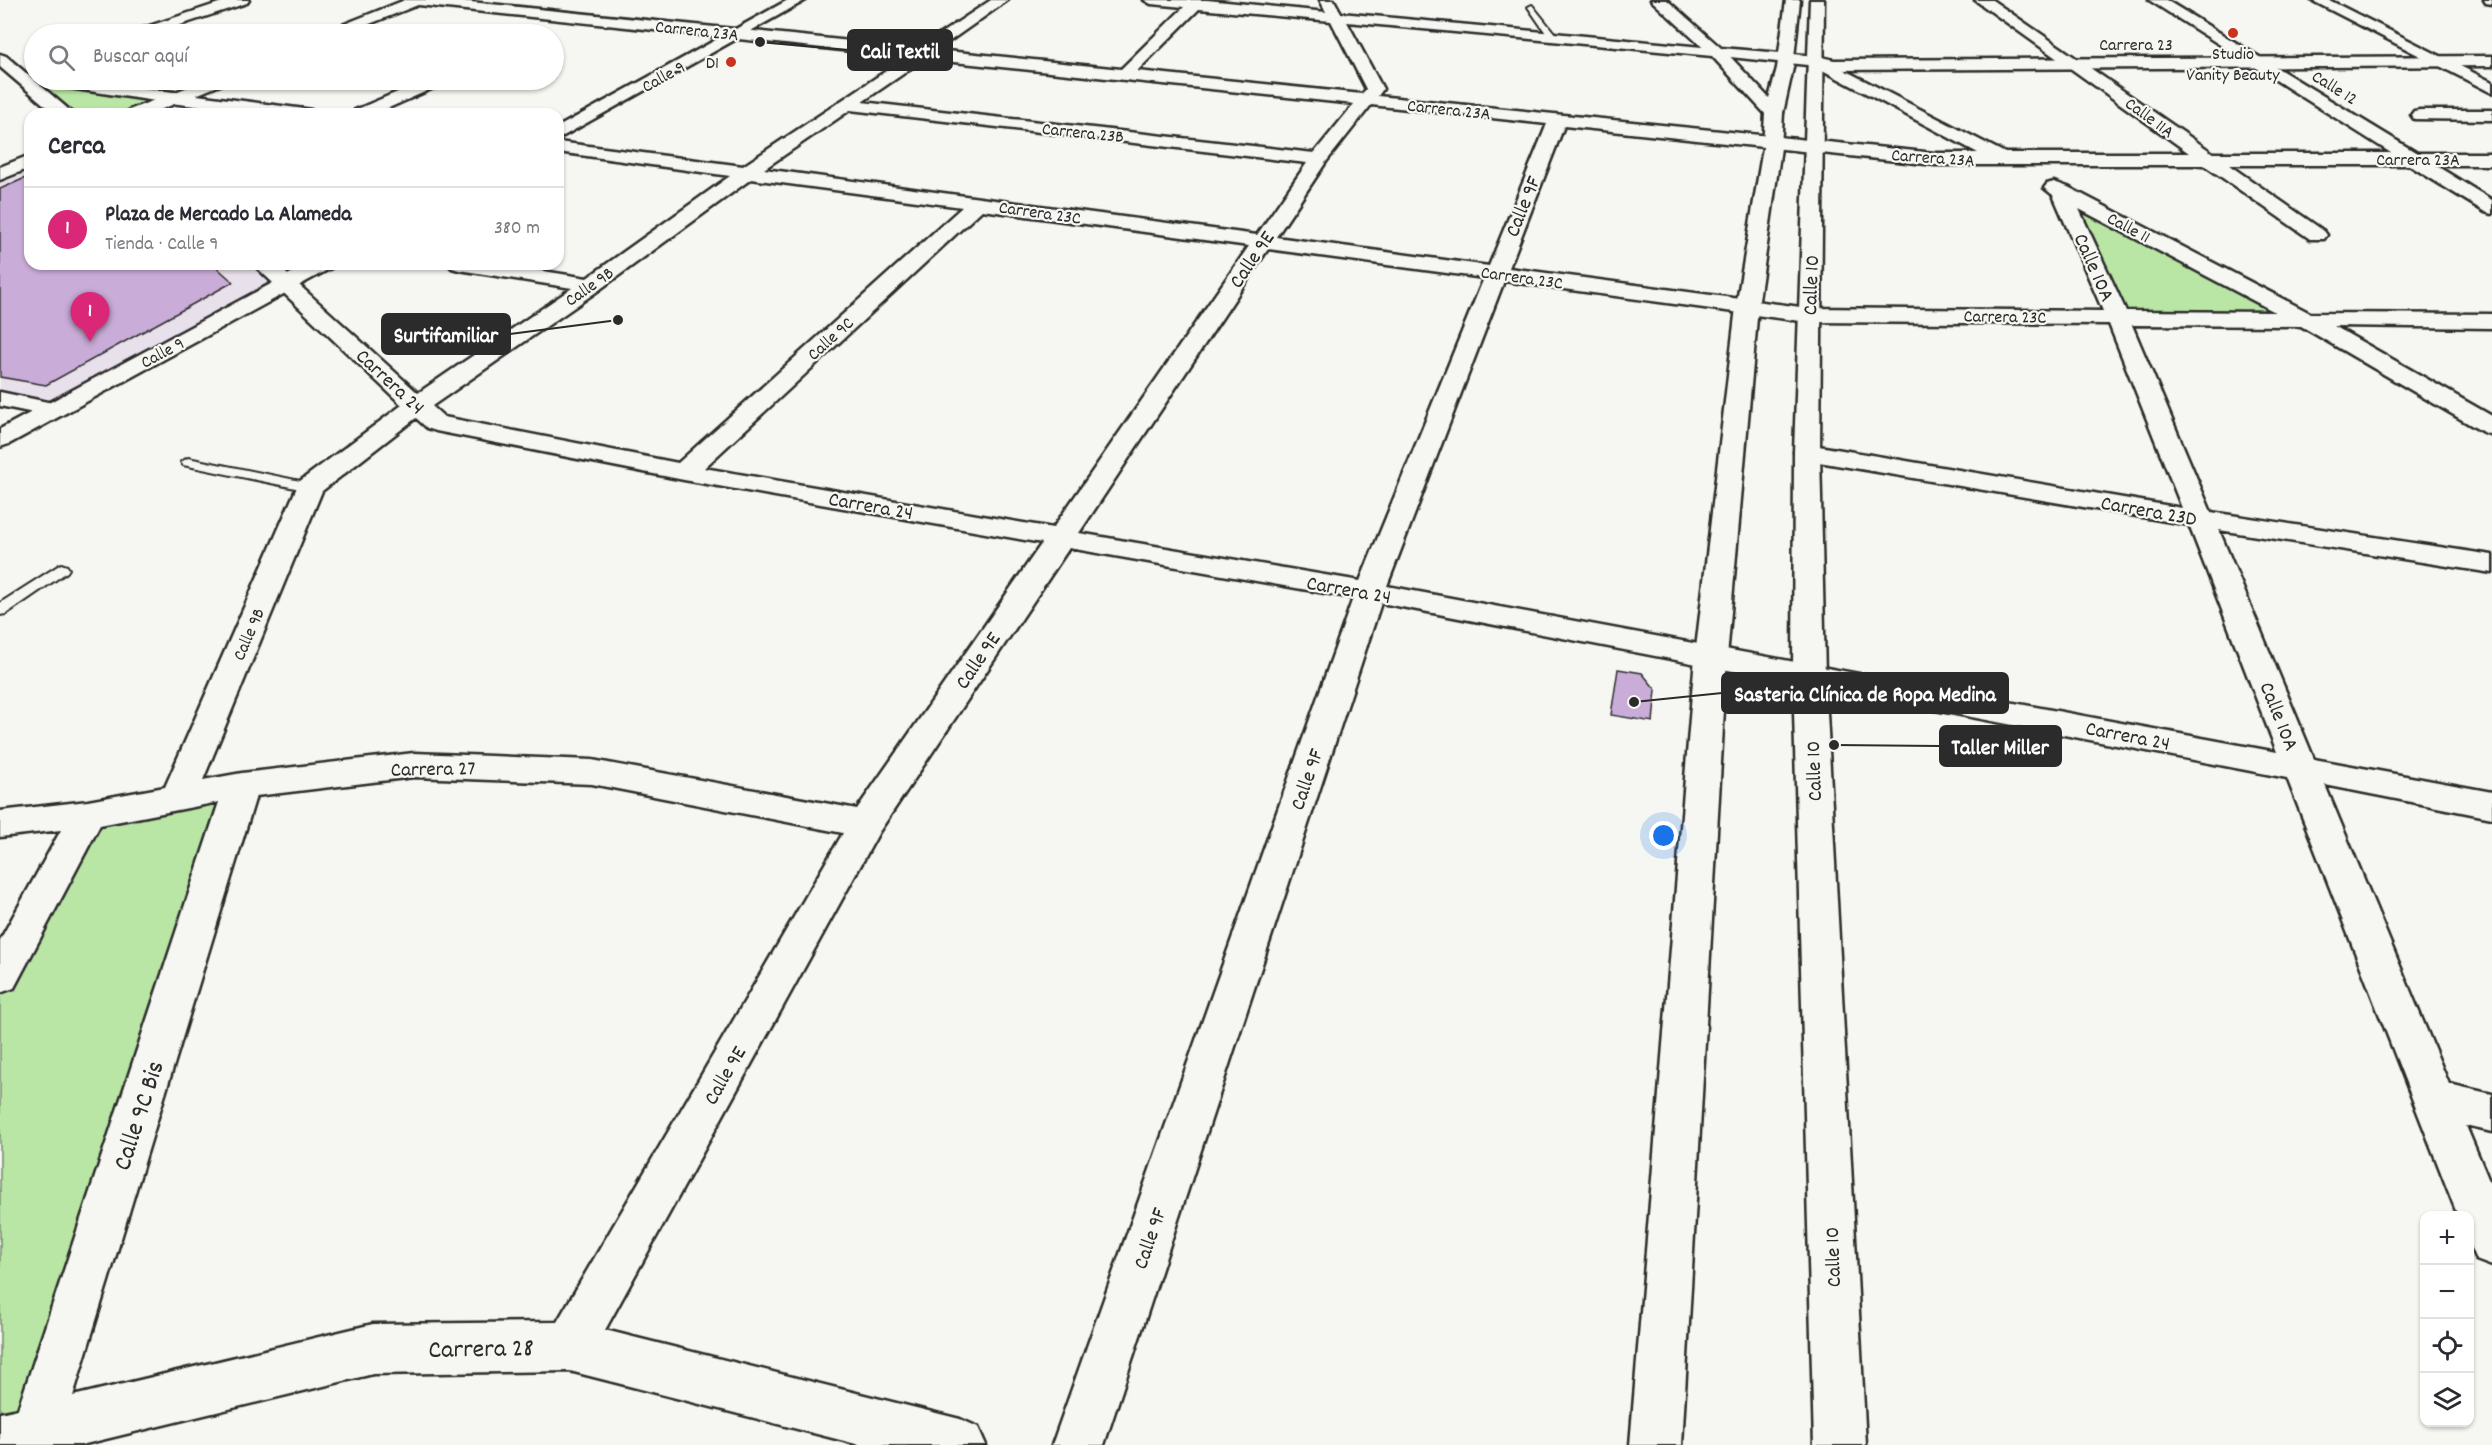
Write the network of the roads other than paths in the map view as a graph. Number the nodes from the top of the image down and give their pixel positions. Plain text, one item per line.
1 (197, 0) edge
2 (242, 0) edge
3 (409, 0) edge
4 (418, 0) edge
5 (800, 0) edge
6 (1002, 0) edge
7 (1150, 0) edge
8 (1658, 0) edge
9 (1793, 0) edge
10 (1817, 0) edge
11 (1982, 0) edge
12 (2156, 0) edge
13 (2318, 0) edge
14 (1197, 2) edge
15 (606, 4) dead end
16 (1532, 7) dead end
17 (219, 8) junction
18 (1332, 9) edge
19 (578, 18) junction
20 (170, 24) edge
21 (357, 24) edge
22 (564, 24) edge
23 (738, 34) junction
24 (1553, 37) junction
25 (1717, 52) junction
26 (924, 54) junction
27 (2492, 55) edge
28 (2434, 58) junction
29 (0, 59) edge
30 (1786, 59) junction
31 (2253, 59) junction
32 (2069, 60) junction
33 (1817, 61) junction
34 (2492, 61) edge
35 (24, 71) edge
36 (24, 75) edge
37 (1124, 75) junction
38 (0, 81) edge
39 (2492, 88) edge
40 (43, 90) edge
41 (117, 90) edge
42 (193, 90) edge
43 (416, 90) edge
44 (172, 98) junction
45 (1367, 100) junction
46 (847, 105) junction
47 (60, 108) edge
48 (149, 108) edge
49 (254, 108) edge
50 (375, 108) edge
51 (1774, 113) junction
52 (2420, 115) dead end
53 (2492, 115) edge
54 (1557, 120) junction
55 (564, 131) edge
56 (1772, 143) junction
57 (1815, 147) junction
58 (564, 148) edge
59 (1319, 159) junction
60 (2209, 159) junction
61 (2413, 159) junction
62 (2492, 159) edge
63 (2004, 161) junction
64 (24, 163) edge
65 (746, 172) junction
66 (0, 174) edge
67 (2061, 192) junction
68 (977, 204) junction
69 (2492, 208) edge
70 (2318, 235) dead end
71 (1262, 242) junction
72 (271, 270) edge
73 (313, 270) edge
74 (497, 270) edge
75 (1496, 273) junction
76 (287, 285) junction
77 (591, 285) junction
78 (1747, 307) junction
79 (1808, 315) junction
80 (2117, 317) junction
81 (2305, 319) junction
82 (2492, 321) edge
83 (0, 399) edge
84 (417, 405) junction
85 (54, 410) junction
86 (2492, 427) edge
87 (0, 440) edge
88 (1806, 452) junction
89 (188, 462) dead end
90 (684, 472) junction
91 (309, 487) junction
92 (2200, 519) junction
93 (1059, 538) junction
94 (2492, 564) edge
95 (61, 569) dead end
96 (1370, 592) junction
97 (0, 610) edge
98 (1711, 657) junction
99 (1809, 675) junction
100 (2301, 768) junction
101 (242, 785) junction
102 (178, 798) junction
103 (2492, 805) edge
104 (88, 814) junction
105 (0, 824) edge
106 (866, 825) junction
107 (0, 976) edge
108 (2434, 1100) junction
109 (2492, 1113) edge
110 (2492, 1244) edge
111 (570, 1346) junction
112 (23, 1438) edge
113 (960, 1445) edge
114 (1078, 1445) edge
115 (1656, 1445) edge
116 (1840, 1445) edge

1 - 17 street
2 - 17 street
3 - 4 street, Carrera 23A
4 - 19 street, Carrera 23A
4 - 21 street
5 - 23 street, Calle 9
6 - 26 street, Calle 9B
7 - 14 street, Carrera 23
8 - 25 street
9 - 30 street
10 - 33 street
11 - 32 street, Calle 11A
12 - 31 street, Calle 12
13 - 28 street
14 - 18 street, Carrera 23
14 - 37 street
15 - 19 street
16 - 24 lane
17 - 20 street
18 - 24 street, Carrera 23
18 - 45 street
19 - 22 street
19 - 23 street, Carrera 23A
23 - 26 street, Carrera 23A
23 - 55 street, Calle 9
24 - 25 street, Carrera 23
25 - 30 street, Carrera 23
25 - 51 street
26 - 37 street, Carrera 23A
26 - 46 street, Calle 9B
27 - 28 street, Carrera 23
28 - 31 street, Carrera 23
28 - 34 street, Carrera 23
28 - 39 street
29 - 35 street
30 - 33 street, Carrera 23
30 - 51 street
31 - 32 street, Carrera 23
31 - 61 street, Calle 12
32 - 33 street, Carrera 23
32 - 60 street, Calle 11A
33 - 57 street, Calle 10
33 - 63 street, Calle 11
36 - 38 street
37 - 45 street, Carrera 23A
40 - 47 street
41 - 44 street
42 - 44 street
43 - 50 street
44 - 48 street
44 - 49 street
45 - 54 street, Carrera 23A
45 - 59 street, Calle 9E
46 - 59 street, Carrera 23B
46 - 65 street, Calle 9B
51 - 56 street
52 - 53 street
54 - 56 street, Carrera 23A
54 - 75 street, Calle 9F
56 - 57 street, Carrera 23A
56 - 78 street
57 - 63 street, Carrera 23A
57 - 79 street, Calle 10
58 - 65 street, Carrera 23C
59 - 71 street, Calle 9E
60 - 61 street, Carrera 23A
60 - 63 street, Carrera 23A
60 - 70 street, Calle 11A
61 - 62 street, Carrera 23A
61 - 69 street, Calle 12
63 - 67 street, Calle 11
64 - 66 street
65 - 68 street, Carrera 23C
65 - 77 street, Calle 9B
67 - 80 street, Calle 10A
67 - 81 street, Calle 11
68 - 71 street, Carrera 23C
68 - 90 street, Calle 9C
71 - 75 street, Carrera 23C
71 - 93 street, Calle 9E
72 - 76 street, Carrera 24
73 - 76 street, Calle 9
74 - 77 street
75 - 78 street, Carrera 23C
75 - 96 street, Calle 9F
76 - 84 street, Carrera 24
76 - 85 street, Calle 9
77 - 84 street, Calle 9B
78 - 79 street, Carrera 23C
78 - 98 street
79 - 80 street, Carrera 23C
79 - 88 street, Calle 10
80 - 81 street, Carrera 23C
80 - 92 street, Calle 10A
81 - 82 street, Carrera 23C
81 - 86 street, Calle 11
83 - 85 street
84 - 90 street, Carrera 24
84 - 91 street, Calle 9B
85 - 87 street, Calle 9
88 - 92 street, Carrera 23D
88 - 99 street, Calle 10
89 - 91 lane
90 - 93 street, Carrera 24
91 - 102 street, Calle 9B
92 - 94 street, Carrera 23D
92 - 100 street, Calle 10A
93 - 96 street, Carrera 24
93 - 106 street, Calle 9E
95 - 97 lane
96 - 98 street, Carrera 24
96 - 114 street, Calle 9F
98 - 99 street, Carrera 24
98 - 115 street
99 - 100 street, Carrera 24
99 - 116 street, Calle 10
100 - 103 street, Carrera 24
100 - 108 street, Calle 10A
101 - 102 street, Carrera 27
101 - 106 street, Carrera 27
101 - 112 street, Calle 9C Bis
102 - 104 street, Carrera 27
104 - 105 street, Carrera 27
104 - 107 street
106 - 111 street, Calle 9E
108 - 109 street
108 - 110 street, Calle 10A
111 - 112 street, Carrera 28
111 - 113 street, Carrera 28

